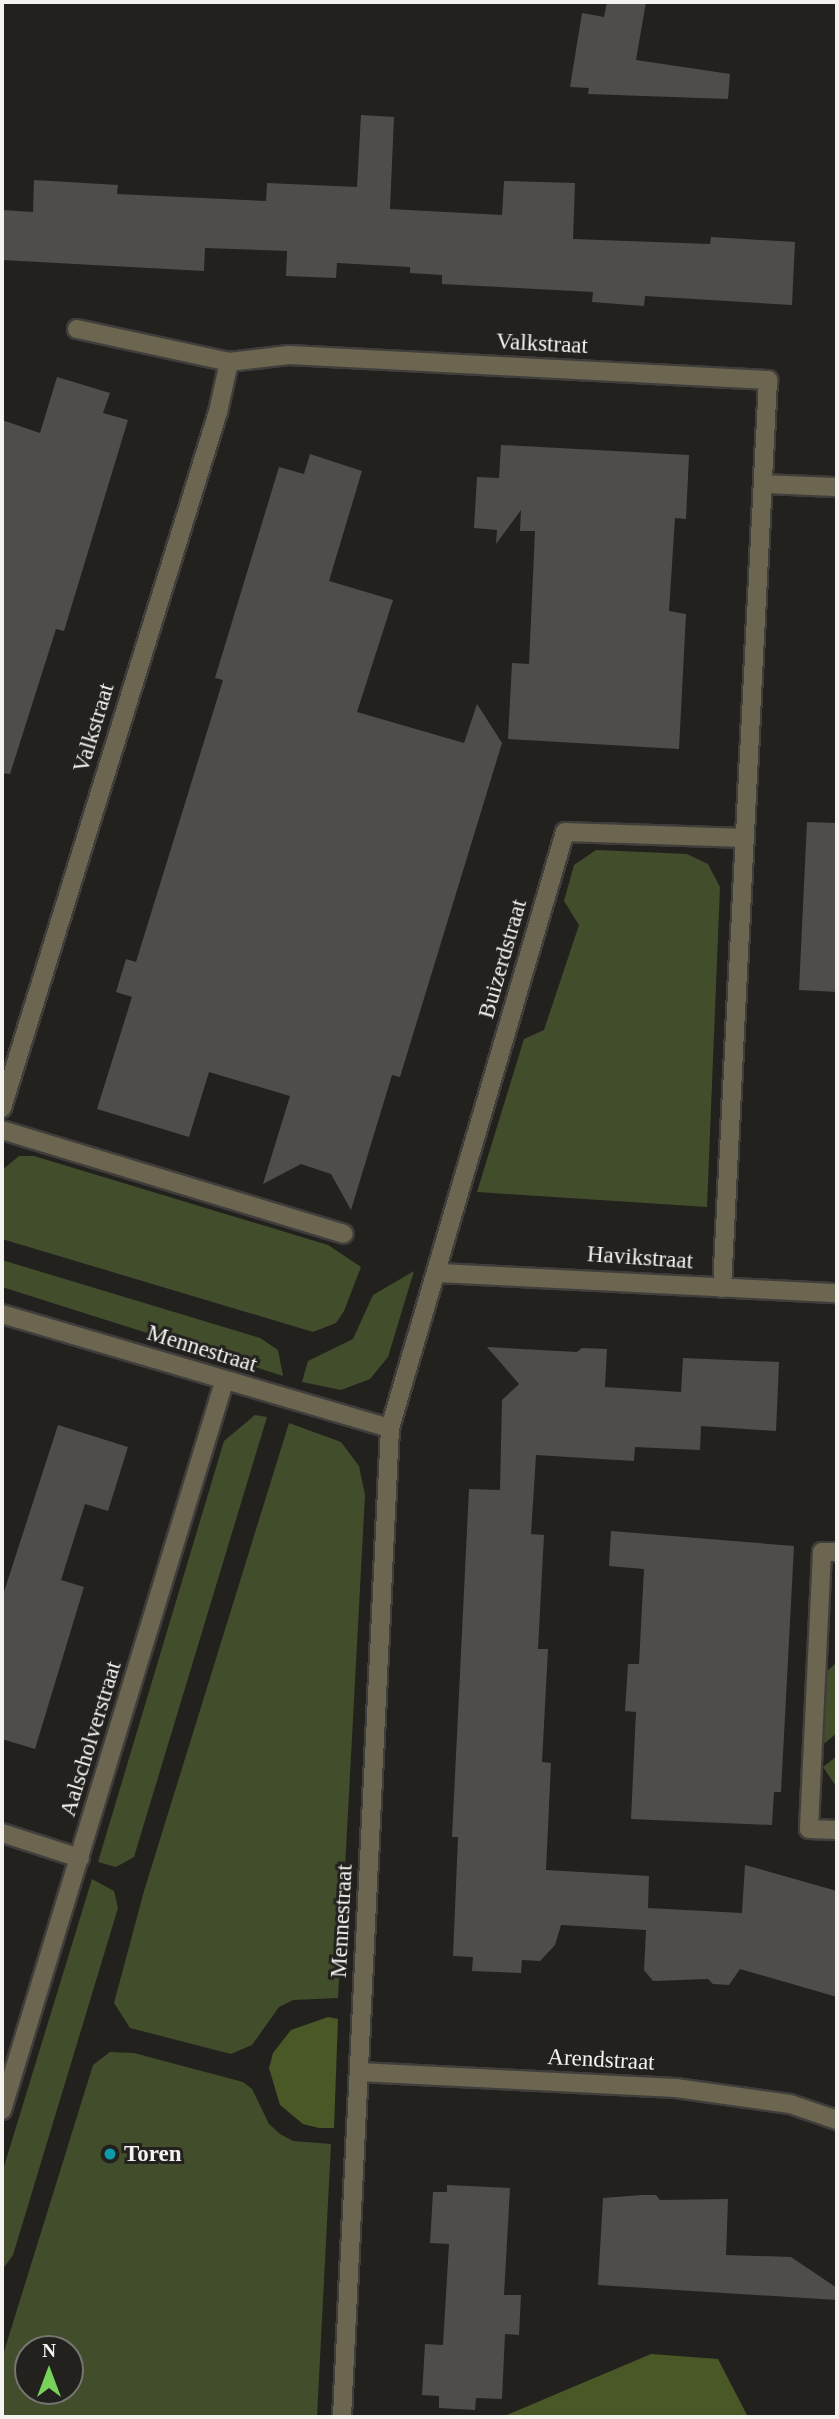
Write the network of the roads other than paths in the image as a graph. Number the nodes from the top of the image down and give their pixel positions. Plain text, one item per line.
1 (77, 329) dead end
2 (229, 362) junction
3 (764, 484) junction
4 (837, 487) edge
5 (744, 838) junction
6 (2, 1108) edge
7 (2, 1130) edge
8 (344, 1234) dead end
9 (439, 1273) junction
10 (722, 1288) junction
11 (837, 1293) edge
12 (2, 1314) edge
13 (224, 1381) junction
14 (390, 1428) junction
15 (837, 1552) edge
16 (837, 1830) edge
17 (2, 1833) edge
18 (80, 1858) junction
19 (359, 2072) junction
20 (2, 2110) edge
21 (837, 2120) edge
22 (342, 2417) edge

1 - 2 street, Valkstraat
2 - 3 street, Valkstraat
2 - 6 street, Valkstraat
3 - 4 street
3 - 5 street
5 - 9 street, Buizerdstraat
5 - 10 street
7 - 8 street
9 - 10 street, Havikstraat
9 - 14 street, Mennestraat
10 - 11 street, Havikstraat
12 - 13 street, Mennestraat
13 - 14 street, Mennestraat
13 - 18 street, Aalscholverstraat
14 - 19 street, Mennestraat
15 - 16 street
17 - 18 street
18 - 20 street, Aalscholverstraat
19 - 21 street, Arendstraat
19 - 22 street, Mennestraat

